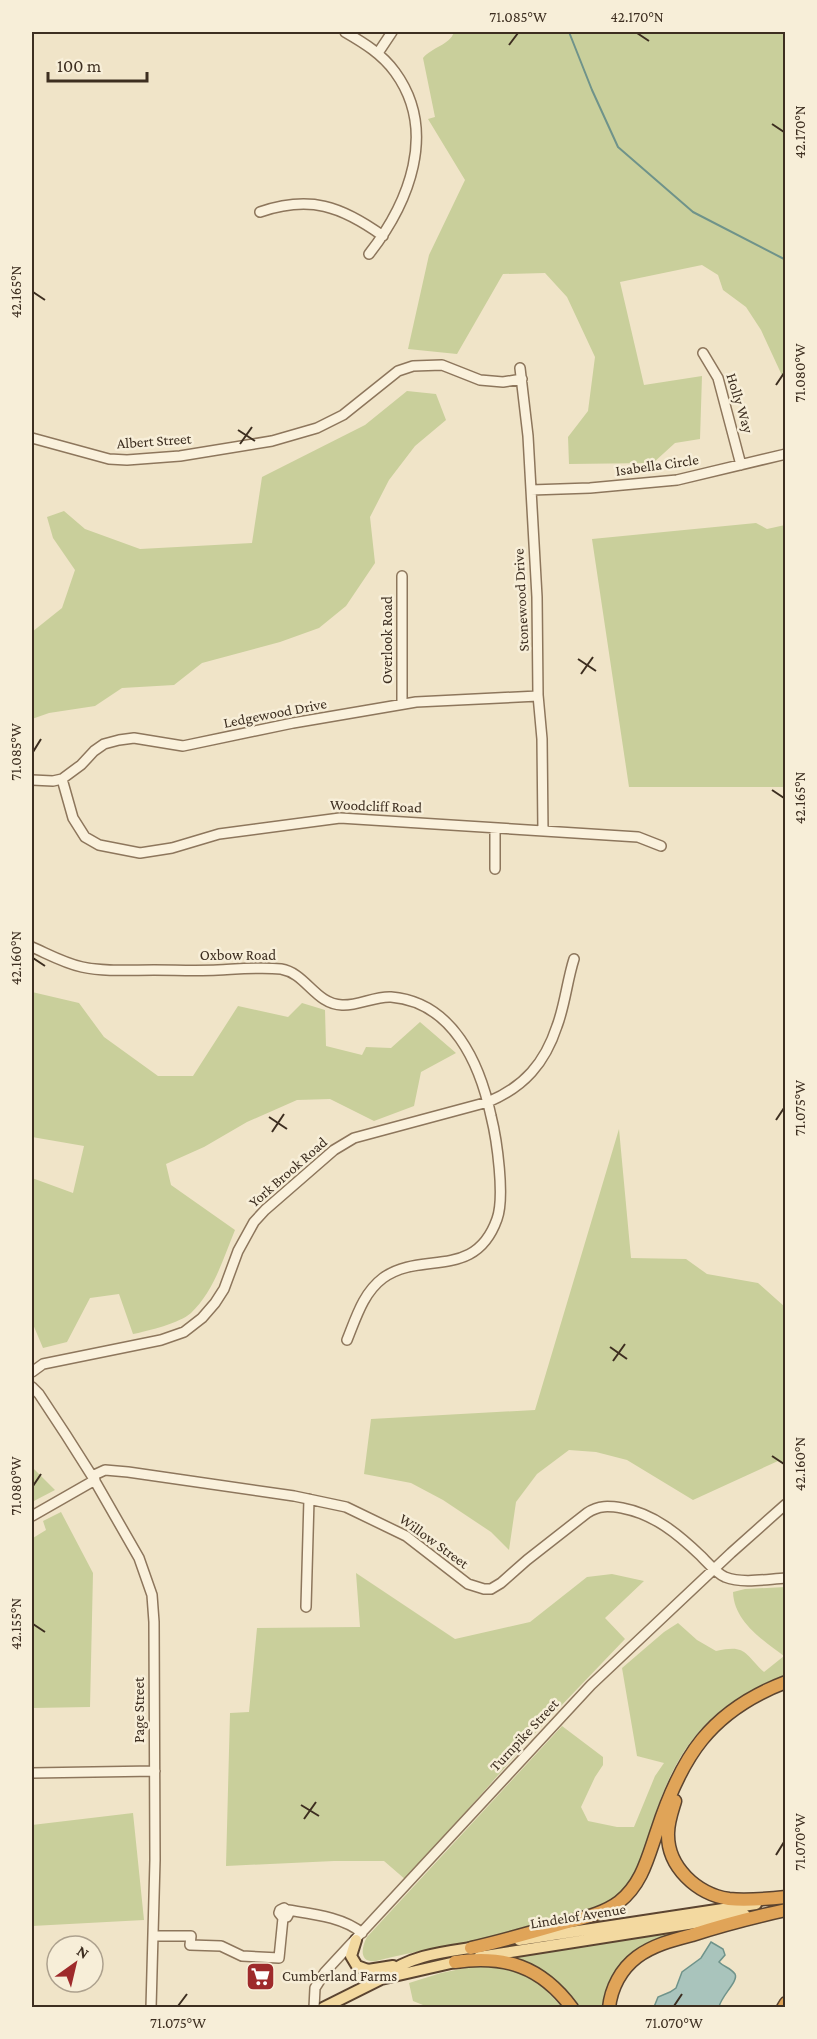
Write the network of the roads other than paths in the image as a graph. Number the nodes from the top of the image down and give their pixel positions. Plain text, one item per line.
1 (345, 32) edge
2 (392, 32) edge
3 (378, 53) junction
4 (260, 212) dead end
5 (383, 236) junction
6 (369, 254) dead end
7 (703, 353) dead end
8 (520, 368) dead end
9 (522, 380) junction
10 (32, 438) edge
11 (786, 454) edge
12 (741, 465) junction
13 (531, 490) junction
14 (402, 576) dead end
15 (538, 696) junction
16 (402, 704) junction
17 (62, 778) junction
18 (32, 780) edge
19 (495, 828) junction
20 (543, 831) junction
21 (661, 846) dead end
22 (495, 868) dead end
23 (32, 947) edge
24 (574, 959) dead end
25 (488, 1102) junction
26 (347, 1340) dead end
27 (32, 1372) edge
28 (32, 1388) edge
29 (94, 1478) junction
30 (309, 1498) junction
31 (786, 1504) edge
32 (32, 1516) edge
33 (714, 1569) junction
34 (786, 1578) edge
35 (306, 1607) dead end
36 (786, 1682) edge
37 (786, 1690) edge
38 (154, 1771) junction
39 (32, 1773) edge
40 (786, 1898) edge
41 (786, 1909) edge
42 (153, 1936) junction
43 (359, 1937) junction
44 (471, 1948) junction
45 (411, 1961) junction
46 (454, 1962) junction
47 (381, 1979) junction
48 (786, 2003) edge
49 (151, 2007) edge
50 (314, 2007) edge
51 (323, 2007) edge
52 (572, 2007) edge
53 (609, 2007) edge
54 (783, 2007) edge

1 - 3 street
2 - 3 street
3 - 5 street
4 - 5 street
5 - 6 street
7 - 12 street, Holly Way
8 - 9 street, Stonewood Drive
9 - 10 street, Albert Street
9 - 13 street, Stonewood Drive
11 - 12 street, Isabella Circle
12 - 13 street, Isabella Circle
13 - 15 street, Stonewood Drive
14 - 16 street, Overlook Road
15 - 16 street, Ledgewood Drive
15 - 20 street, Stonewood Drive
16 - 17 street, Ledgewood Drive
17 - 18 street
17 - 19 street, Woodcliff Road
19 - 20 street, Woodcliff Road
19 - 22 street
20 - 21 street, Woodcliff Road
23 - 25 street, Oxbow Road
24 - 25 street, York Brook Road
25 - 26 street, Oxbow Road
25 - 27 street, York Brook Road
28 - 29 street, Page Street
29 - 30 street, Willow Street
29 - 32 street
29 - 38 street, Page Street
30 - 33 street, Willow Street
30 - 35 street
31 - 33 street, Turnpike Street
33 - 34 street, Willow Street
33 - 43 street, Turnpike Street
36 - 44 highway
37 - 40 highway
38 - 39 street
38 - 42 street, Page Street
40 - 44 main road, Lindelof Avenue
41 - 46 main road, Lindelof Avenue
41 - 53 highway
42 - 43 street
42 - 49 street, Page Street
43 - 45 main road
43 - 50 street, Turnpike Street
44 - 45 main road, Lindelof Avenue
45 - 47 main road, Lindelof Avenue
46 - 47 main road, Lindelof Avenue
46 - 52 highway
47 - 51 main road, Lindelof Avenue
48 - 54 highway

